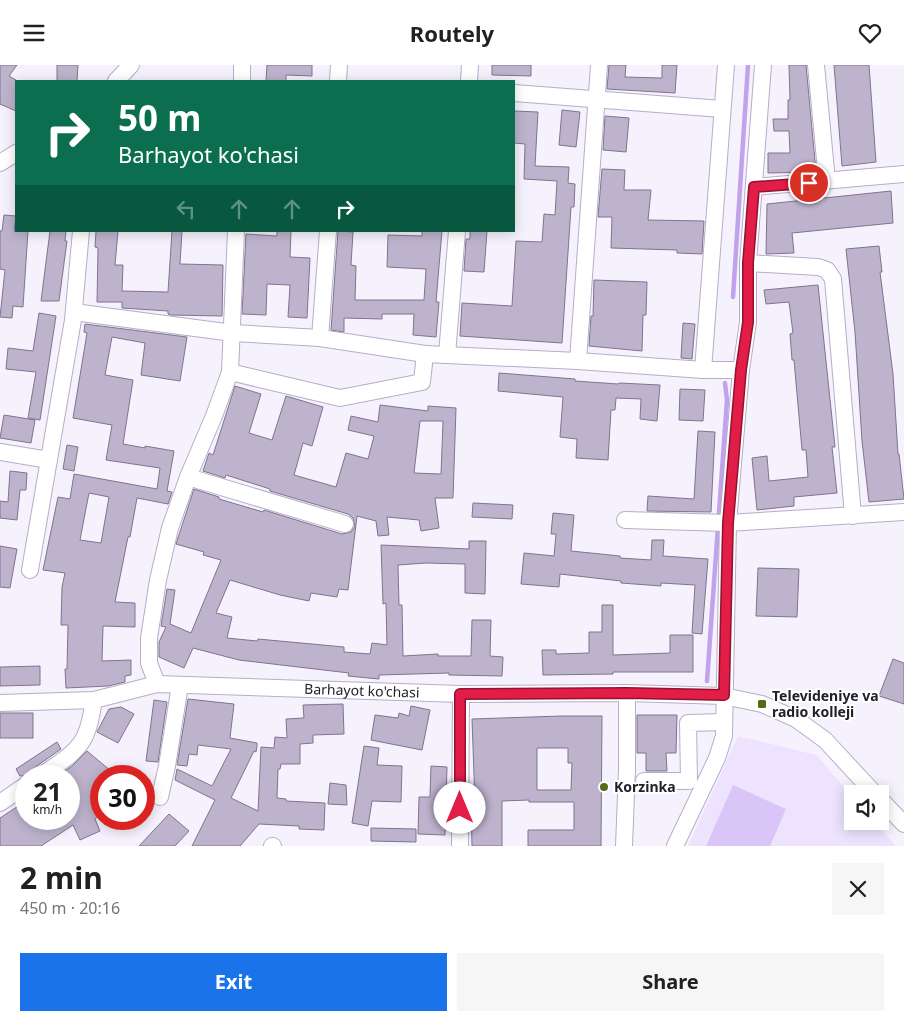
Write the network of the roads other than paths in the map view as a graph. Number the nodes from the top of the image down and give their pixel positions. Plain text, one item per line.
1 (131, 65) edge
2 (242, 65) edge
3 (340, 65) edge
4 (470, 65) edge
5 (598, 65) edge
6 (726, 65) edge
7 (763, 65) edge
8 (816, 65) edge
9 (117, 80) edge
10 (242, 80) edge
11 (338, 80) edge
12 (469, 80) edge
13 (515, 93) edge
14 (596, 99) junction
15 (722, 109) junction
16 (15, 154) edge
17 (0, 163) edge
18 (904, 174) edge
19 (827, 181) junction
20 (754, 187) junction
21 (81, 232) edge
22 (236, 232) edge
23 (328, 232) edge
24 (457, 232) edge
25 (748, 263) junction
26 (74, 312) junction
27 (233, 333) junction
28 (320, 338) junction
29 (424, 354) junction
30 (447, 355) junction
31 (578, 361) junction
32 (702, 370) junction
33 (741, 370) junction
34 (230, 372) junction
35 (0, 452) edge
36 (49, 460) junction
37 (188, 477) junction
38 (904, 513) edge
39 (853, 516) junction
40 (625, 520) dead end
41 (728, 523) junction
42 (345, 524) dead end
43 (30, 571) dead end
44 (157, 684) junction
45 (180, 685) junction
46 (627, 693) junction
47 (460, 694) junction
48 (724, 695) junction
49 (94, 700) junction
50 (0, 703) edge
51 (724, 722) junction
52 (58, 765) edge
53 (644, 781) dead end
54 (867, 785) edge
55 (15, 793) edge
56 (160, 797) dead end
57 (0, 803) edge
58 (889, 808) edge
59 (904, 824) edge
60 (460, 846) edge
61 (624, 846) edge
62 (676, 846) edge

1 - 9 street
2 - 10 street
3 - 11 street
4 - 12 street
5 - 14 street
6 - 15 street
7 - 20 street
8 - 19 street
13 - 14 street
14 - 15 street
14 - 31 street
15 - 32 street
16 - 17 street
18 - 19 street
19 - 20 street
20 - 25 street
21 - 26 street
22 - 27 street
23 - 28 street
24 - 30 street
25 - 33 street
25 - 39 street
26 - 27 street
26 - 36 street
27 - 28 street
27 - 34 street
28 - 29 street
29 - 30 street
29 - 34 street
30 - 31 street
31 - 32 street
32 - 33 street
33 - 41 street
34 - 37 street
35 - 36 street
36 - 43 street
37 - 42 street
37 - 44 street
38 - 39 street
39 - 41 street
40 - 41 street
41 - 48 street
44 - 45 street, Barhayot ko'chasi
44 - 49 street, Barhayot ko'chasi
45 - 47 street, Barhayot ko'chasi
45 - 56 street
46 - 47 street, Barhayot ko'chasi
46 - 48 street, Barhayot ko'chasi
46 - 61 street
47 - 60 street
48 - 51 street
48 - 54 street, Barhayot ko'chasi
49 - 50 street, Barhayot ko'chasi
49 - 52 street
51 - 53 street
51 - 62 street
55 - 57 street
58 - 59 street

